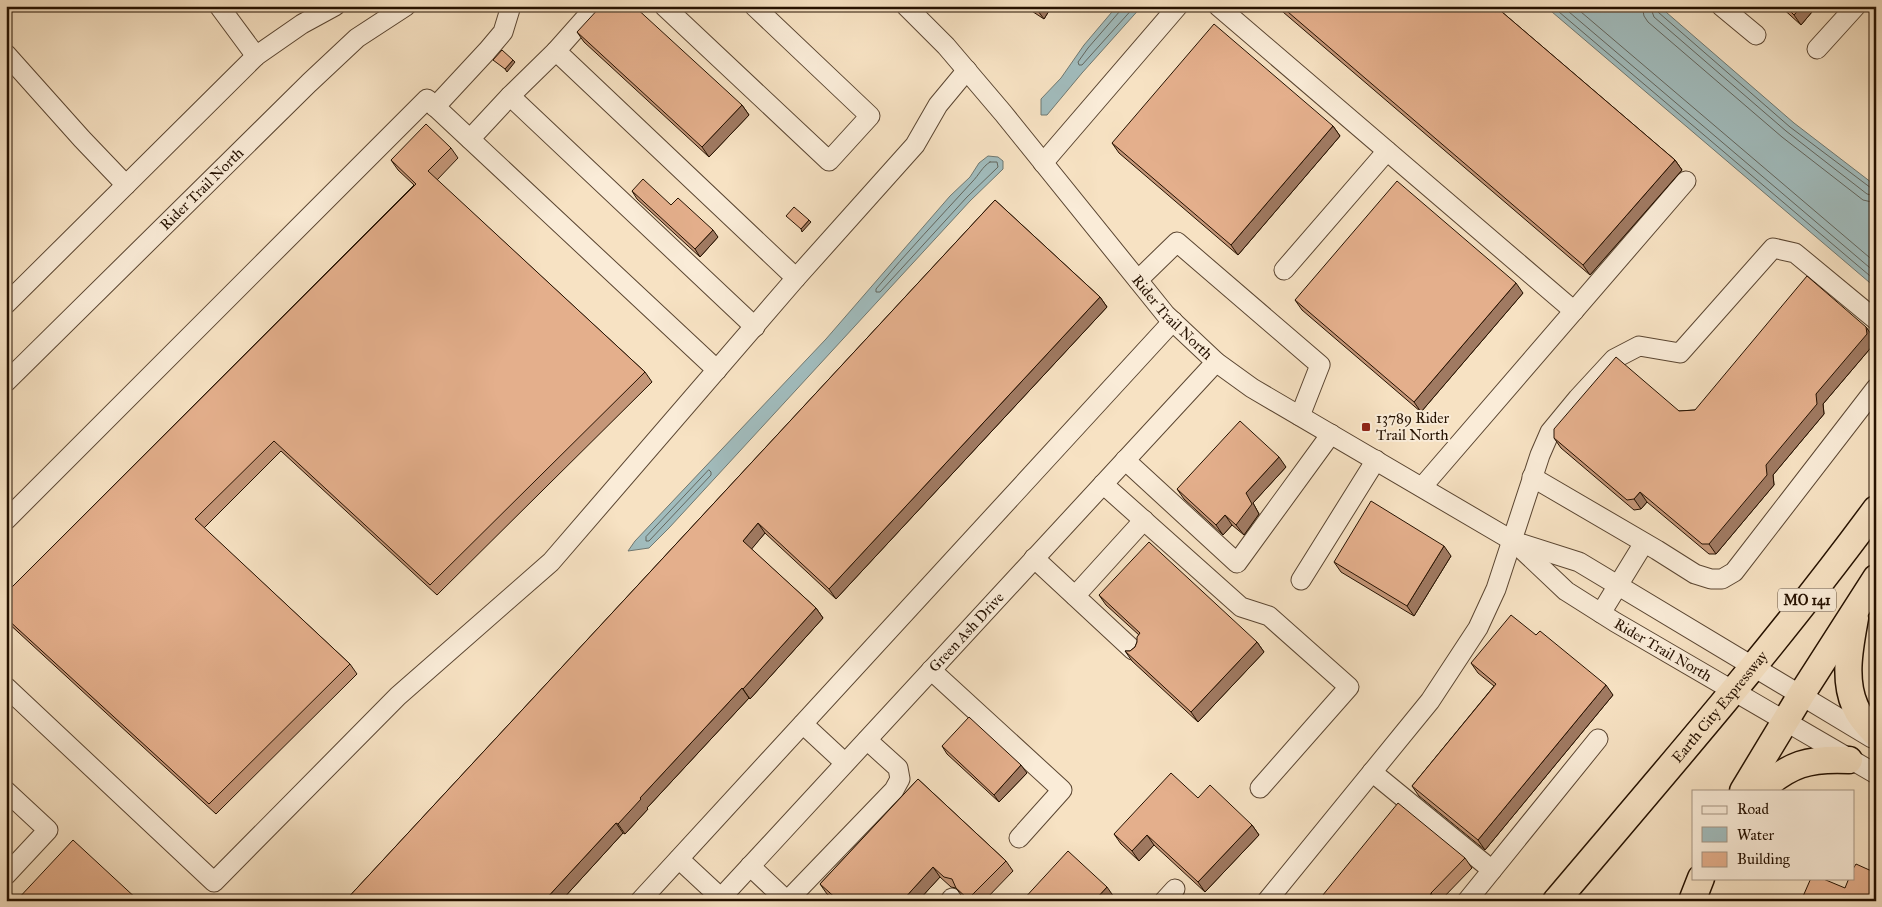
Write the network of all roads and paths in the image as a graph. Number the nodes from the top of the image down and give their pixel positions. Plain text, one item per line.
1 (219, 6) edge
2 (335, 6) edge
3 (406, 6) edge
4 (511, 6) edge
5 (596, 6) edge
6 (664, 6) edge
7 (754, 6) edge
8 (906, 6) edge
9 (1178, 6) edge
10 (1218, 6) edge
11 (1721, 6) edge
12 (1856, 6) edge
13 (1756, 36) dead end
14 (1817, 49) dead end
15 (556, 51) junction
16 (6, 54) edge
17 (256, 56) junction
18 (967, 70) junction
19 (510, 96) junction
20 (435, 106) junction
21 (470, 139) junction
22 (1387, 151) junction
23 (1044, 163) junction
24 (1686, 181) dead end
25 (126, 185) junction
26 (1284, 270) dead end
27 (796, 278) junction
28 (1138, 280) junction
29 (6, 304) edge
30 (1574, 311) junction
31 (1876, 320) edge
32 (1173, 321) junction
33 (755, 327) junction
34 (1216, 362) junction
35 (718, 370) junction
36 (6, 382) edge
37 (1876, 388) edge
38 (1300, 416) junction
39 (1331, 434) junction
40 (1125, 460) junction
41 (1376, 460) junction
42 (1532, 477) junction
43 (1103, 484) junction
44 (1422, 487) junction
45 (1876, 509) edge
46 (6, 520) edge
47 (1144, 520) junction
48 (1513, 541) junction
49 (1644, 543) junction
50 (1034, 558) junction
51 (1876, 578) edge
52 (1301, 580) dead end
53 (1618, 586) junction
54 (1075, 596) junction
55 (1857, 607) junction
56 (1601, 613) junction
57 (1134, 650) edge
58 (1753, 667) junction
59 (931, 670) junction
60 (6, 686) edge
61 (1734, 691) junction
62 (1801, 695) junction
63 (1785, 722) junction
64 (803, 724) junction
65 (1876, 734) edge
66 (1598, 739) dead end
67 (867, 740) junction
68 (1876, 740) edge
69 (1849, 760) junction
70 (845, 764) junction
71 (1372, 772) junction
72 (1876, 774) edge
73 (1260, 788) dead end
74 (1744, 790) edge
75 (1761, 790) edge
76 (6, 791) edge
77 (1019, 838) dead end
78 (678, 859) junction
79 (750, 866) junction
80 (1492, 870) junction
81 (6, 875) edge
82 (1700, 880) edge
83 (719, 899) edge
84 (640, 901) edge
85 (787, 901) edge
86 (1268, 901) edge
87 (1467, 901) edge
88 (1556, 901) edge
89 (1692, 901) edge

1 - 17 street
2 - 17 street
3 - 36 street, Rider Trail North
4 - 20 street
5 - 15 street
6 - 7 street
8 - 18 street, Rider Trail North
9 - 23 street
10 - 22 street
11 - 13 street
12 - 14 street
15 - 19 street
15 - 27 street
16 - 25 street
17 - 25 street
18 - 23 street, Rider Trail North
18 - 27 street
19 - 21 street
19 - 33 street
20 - 21 street
20 - 46 street
21 - 35 street
22 - 26 street
22 - 30 street
23 - 28 street, Rider Trail North
24 - 30 street
25 - 29 street
27 - 33 street
28 - 32 street, Rider Trail North
28 - 38 street
30 - 44 street
31 - 42 street
32 - 34 street, Rider Trail North
32 - 64 street
33 - 35 street
34 - 38 street, Rider Trail North
34 - 40 street, Green Ash Drive
35 - 60 street
37 - 49 street
38 - 39 street, Rider Trail North
39 - 40 street
39 - 41 street, Rider Trail North
40 - 43 street, Green Ash Drive
41 - 44 street, Rider Trail North
41 - 52 street
42 - 48 street
42 - 49 street
43 - 47 street
43 - 50 street, Green Ash Drive
44 - 48 street, Rider Trail North
45 - 58 highway, Earth City Expressway / MO 141
47 - 54 street
47 - 73 street
48 - 53 street, Rider Trail North
48 - 56 street, Rider Trail North
48 - 71 street
49 - 53 street
50 - 54 street
50 - 59 street, Green Ash Drive
51 - 55 highway, MO 141
53 - 56 street
53 - 58 street, Rider Trail North
54 - 57 street
55 - 62 highway, MO 141
55 - 65 highway
56 - 61 street, Rider Trail North
58 - 61 highway, Earth City Expressway / MO 141
58 - 62 street, Rider Trail North
59 - 67 street, Green Ash Drive
59 - 77 street
61 - 63 street, Rider Trail North
61 - 88 highway, Earth City Expressway / MO 141
62 - 63 highway, MO 141
62 - 68 street, Rider Trail North
63 - 69 street, Rider Trail North
63 - 74 highway, MO 141
64 - 70 street
64 - 78 street
66 - 80 street
67 - 70 street, Green Ash Drive
67 - 85 street
69 - 72 street, Rider Trail North
69 - 75 highway
70 - 79 street, Green Ash Drive
71 - 80 street
71 - 86 street
76 - 81 street
78 - 83 street
78 - 84 street
79 - 83 street, Green Ash Drive
79 - 85 street
80 - 87 street
82 - 89 highway

